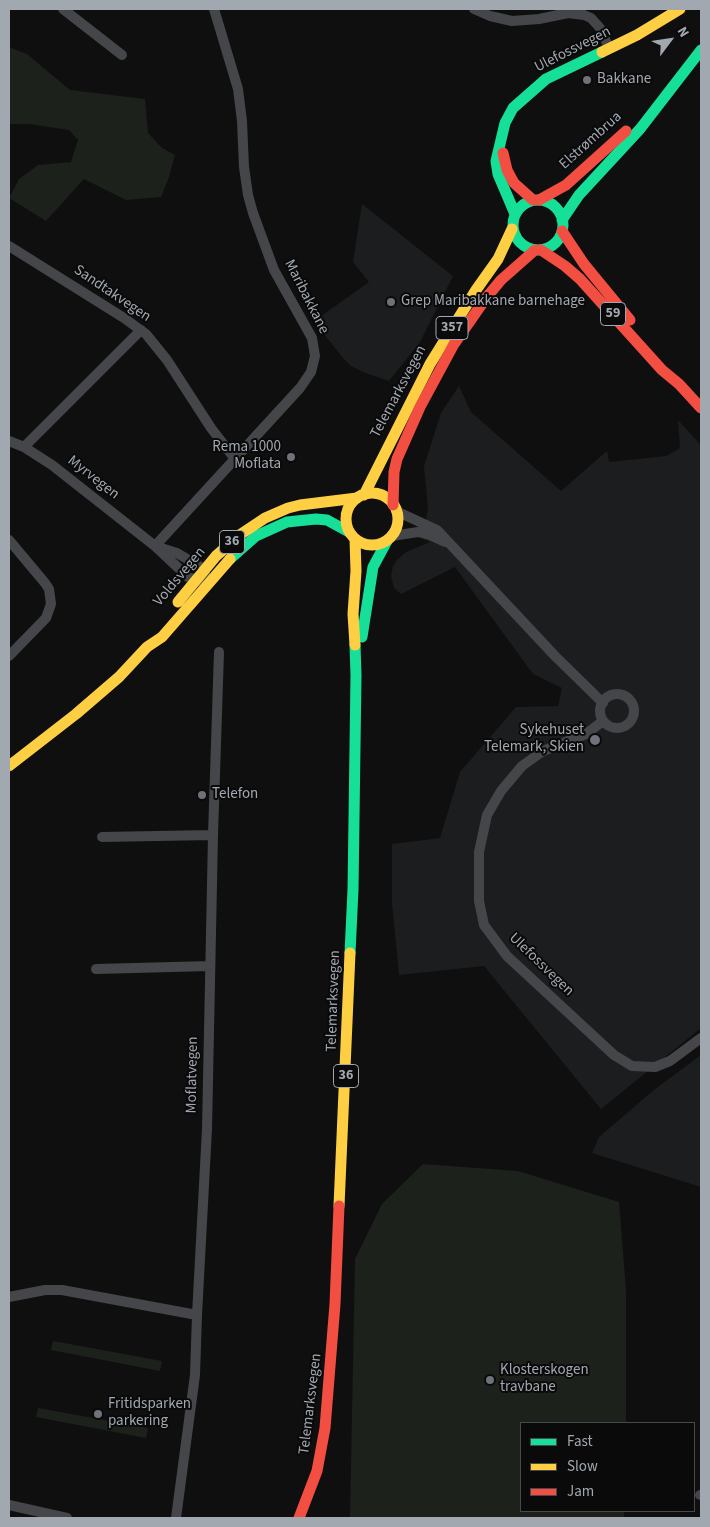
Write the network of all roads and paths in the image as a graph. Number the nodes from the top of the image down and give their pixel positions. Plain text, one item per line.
1 (63, 9) edge
2 (214, 9) edge
3 (474, 9) edge
4 (680, 9) edge
5 (609, 48) junction
6 (701, 50) edge
7 (122, 55) dead end
8 (661, 100) junction
9 (501, 138) junction
10 (536, 200) junction
11 (515, 214) junction
12 (562, 226) junction
13 (512, 229) junction
14 (9, 246) edge
15 (538, 250) junction
16 (140, 330) junction
17 (679, 384) junction
18 (701, 408) edge
19 (9, 440) edge
20 (24, 446) junction
21 (235, 459) junction
22 (360, 496) junction
23 (395, 508) junction
24 (352, 536) junction
25 (390, 538) junction
26 (9, 540) edge
27 (155, 546) junction
28 (452, 546) junction
29 (204, 569) junction
30 (195, 580) junction
31 (209, 583) junction
32 (147, 648) junction
33 (218, 652) dead end
34 (9, 656) edge
35 (356, 674) junction
36 (603, 703) junction
37 (603, 721) junction
38 (9, 766) edge
39 (212, 835) junction
40 (102, 838) dead end
41 (210, 966) junction
42 (96, 970) dead end
43 (701, 1038) edge
44 (9, 1297) edge
45 (197, 1315) junction
46 (315, 1477) junction
47 (9, 1504) edge
48 (314, 1510) dead end
49 (60, 1518) edge
50 (176, 1518) edge
51 (299, 1518) edge

1 - 7 street
2 - 21 street, Maribakkane
3 - 5 street
4 - 5 main road, Ulefossvegen
5 - 9 main road, Ulefossvegen
6 - 8 main road, Elstrømbrua / 357
8 - 10 main road, Elstrømbrua / 357
8 - 12 main road, Elstrømbrua / 357
9 - 10 main road, Ulefossvegen
9 - 11 main road, Ulefossvegen
10 - 11 main road, 357
10 - 12 main road
11 - 13 main road, 357
12 - 15 main road, 357
12 - 17 main road, 59
13 - 15 main road
13 - 22 main road, Telemarksvegen / 357
14 - 16 street, Sandtakvegen
15 - 17 main road, 59
15 - 23 main road, Telemarksvegen / 357
16 - 20 street
16 - 21 street, Sandtakvegen
17 - 18 main road, 59
19 - 20 street, Myrvegen
20 - 27 street, Myrvegen
21 - 27 street, Maribakkane
22 - 23 main road, 36
22 - 24 main road, 36
22 - 29 main road, Voldsvegen / 36
23 - 25 main road, 36
23 - 28 street
24 - 25 main road, 36
24 - 31 main road, Voldsvegen / 36
24 - 35 main road, Telemarksvegen / 36
25 - 28 street
25 - 35 main road, Telemarksvegen / 36
26 - 34 street
27 - 29 street, Myrvegen
27 - 30 street, Myrvegen
28 - 36 street
29 - 30 main road, Voldsvegen / 36
29 - 31 street
30 - 31 street, Myrvegen
30 - 32 main road, Voldsvegen / 36
31 - 32 main road, Voldsvegen / 36
32 - 38 main road, Voldsvegen / 36
33 - 39 street, Moflatvegen
35 - 46 main road, Telemarksvegen / 36
36 - 37 street
36 - 37 street
37 - 43 street, Ulefossvegen
39 - 40 street
39 - 41 street, Moflatvegen
41 - 42 street
41 - 45 street, Moflatvegen
44 - 45 street
45 - 50 street, Moflatvegen
46 - 48 main road, Telemarksvegen / 36
46 - 51 main road, Telemarksvegen / 36
47 - 49 street

